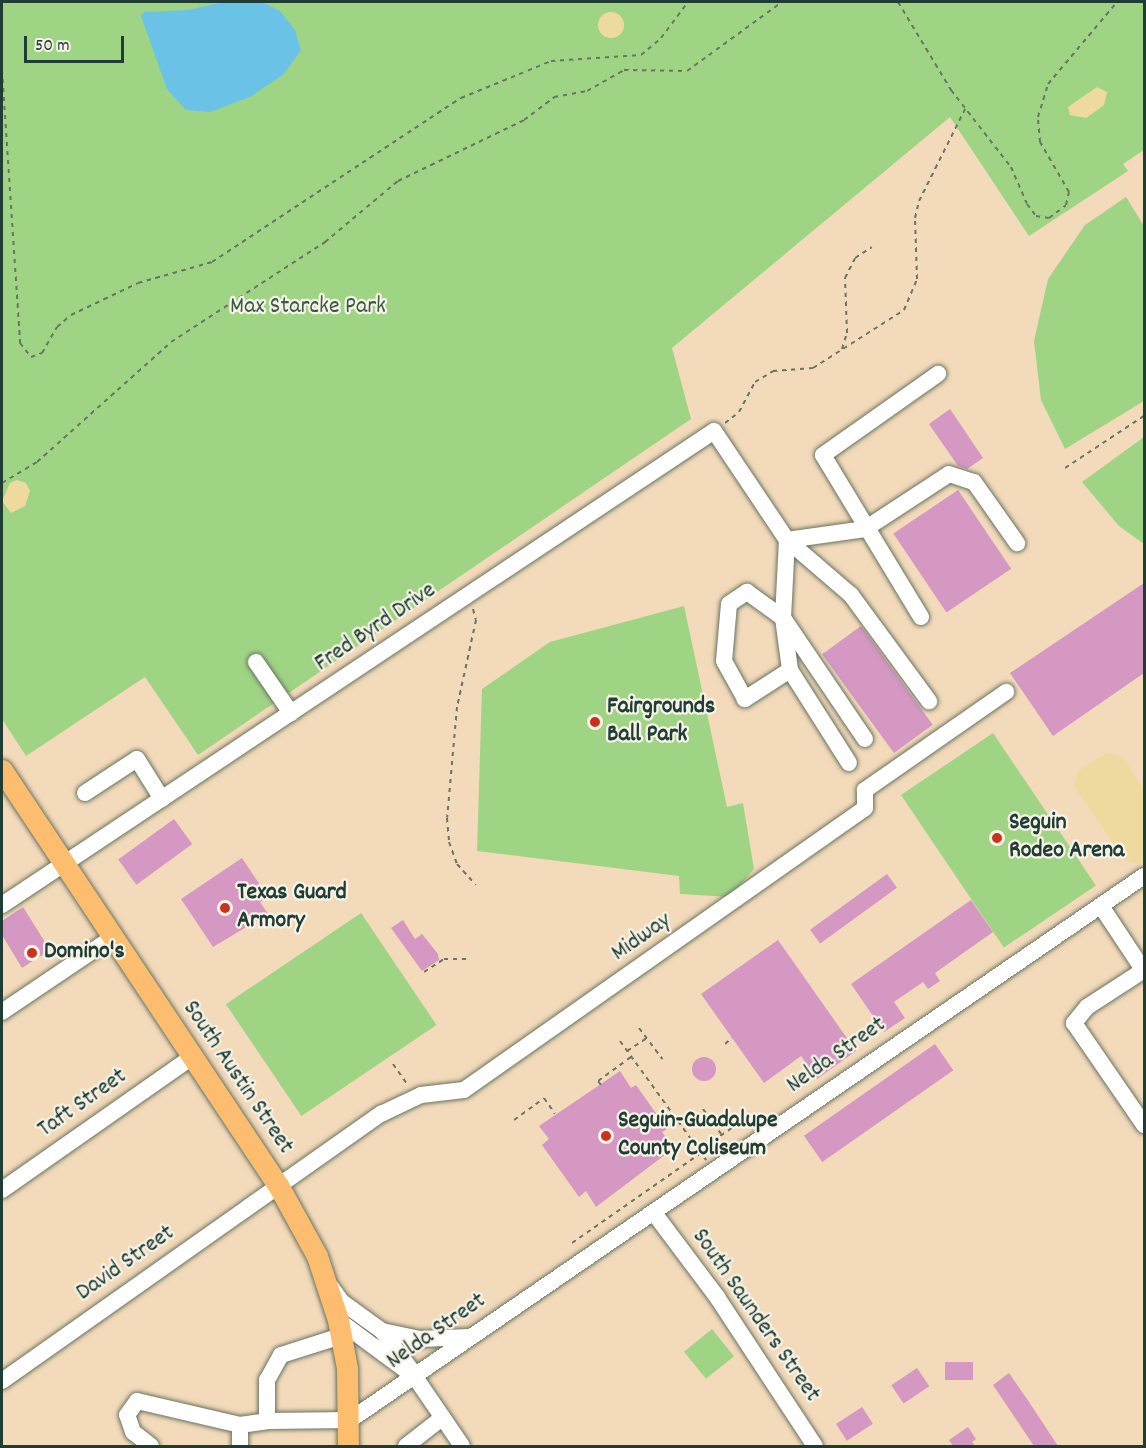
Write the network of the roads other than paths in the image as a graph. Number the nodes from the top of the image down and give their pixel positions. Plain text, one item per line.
1 (938, 374) dead end
2 (864, 529) junction
3 (787, 540) junction
4 (1017, 543) dead end
5 (921, 617) dead end
6 (783, 618) junction
7 (256, 662) dead end
8 (790, 670) junction
9 (1006, 692) dead end
10 (929, 701) dead end
11 (291, 713) junction
12 (865, 740) dead end
13 (849, 763) dead end
14 (2, 770) edge
15 (85, 793) dead end
16 (162, 799) junction
17 (64, 864) junction
18 (1144, 876) edge
19 (2, 905) edge
20 (1101, 906) junction
21 (113, 937) junction
22 (1144, 970) edge
23 (2, 1012) edge
24 (192, 1057) junction
25 (1144, 1125) edge
26 (278, 1185) junction
27 (2, 1190) edge
28 (654, 1213) junction
29 (327, 1282) junction
30 (340, 1328) junction
31 (382, 1331) junction
32 (470, 1337) junction
33 (415, 1377) junction
34 (2, 1381) edge
35 (442, 1418) junction
36 (350, 1420) junction
37 (267, 1421) junction
38 (240, 1425) junction
39 (151, 1446) edge
40 (240, 1446) edge
41 (348, 1446) edge
42 (406, 1446) edge
43 (462, 1446) edge
44 (815, 1446) edge

1 - 2 street
2 - 3 street
2 - 4 street
2 - 5 street
3 - 6 street
3 - 10 street
3 - 11 street, Fred Byrd Drive
6 - 8 street
6 - 8 street
6 - 12 street
7 - 11 street
8 - 13 street
9 - 26 street, Midway
11 - 16 street, Fred Byrd Drive
14 - 17 main road, South Austin Street
15 - 16 street
16 - 17 street, Fred Byrd Drive
17 - 19 street, Fred Byrd Drive
17 - 21 main road, South Austin Street
18 - 20 street, Nelda Street
20 - 22 street
20 - 28 street, Nelda Street
21 - 23 street
21 - 24 main road, South Austin Street
22 - 25 street
24 - 26 main road, South Austin Street
24 - 27 street, Taft Street
26 - 29 main road, South Austin Street
26 - 34 street, David Street
28 - 32 street, Nelda Street
28 - 44 street, South Saunders Street
29 - 30 main road, South Austin Street
29 - 31 street
30 - 33 street
30 - 36 main road, South Austin Street
30 - 37 street
31 - 32 street
31 - 33 street
32 - 33 street, Nelda Street
33 - 35 street
33 - 36 street, Nelda Street
35 - 42 street
35 - 43 street
36 - 37 street
36 - 41 main road, South Austin Street
37 - 38 street
38 - 39 street
38 - 40 street

